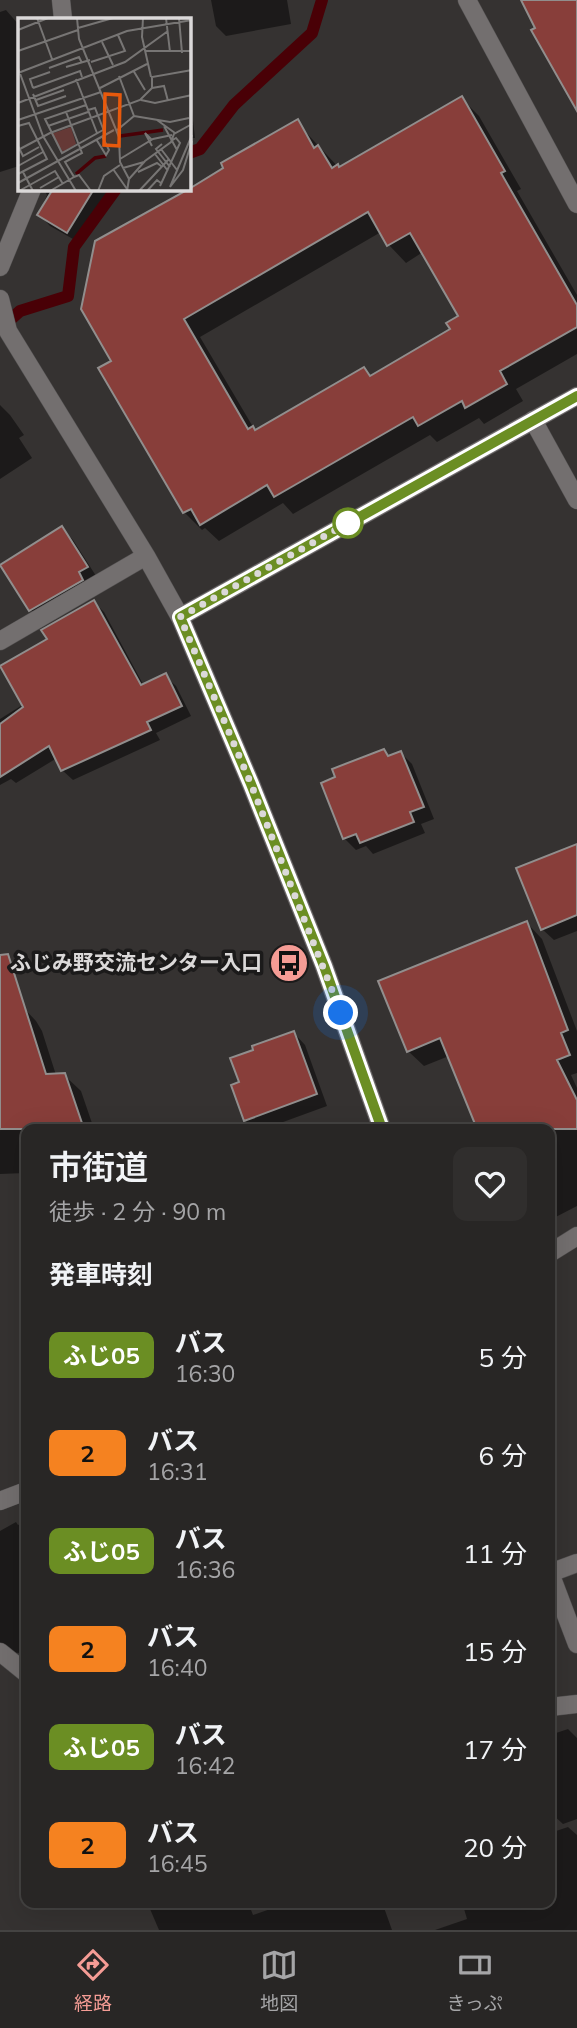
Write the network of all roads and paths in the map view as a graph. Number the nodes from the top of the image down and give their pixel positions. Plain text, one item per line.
1 (61, 0) edge
2 (467, 0) edge
3 (63, 18) edge
4 (31, 191) edge
5 (577, 204) edge
6 (0, 267) edge
7 (0, 299) edge
8 (577, 396) edge
9 (533, 420) junction
10 (577, 500) edge
11 (146, 556) junction
12 (180, 617) junction
13 (0, 641) edge
14 (380, 1124) edge
15 (577, 1236) edge
16 (555, 1250) edge
17 (21, 1493) edge
18 (0, 1501) edge
19 (577, 1563) edge
20 (555, 1571) edge
21 (555, 1586) edge
22 (577, 1644) edge
23 (0, 1652) edge
24 (21, 1669) edge
25 (577, 1704) edge
26 (555, 1706) edge

1 - 3 street
2 - 5 street
4 - 6 street
7 - 11 street
8 - 9 street
9 - 10 street
9 - 12 street
11 - 12 street
11 - 13 street
12 - 14 street
15 - 16 street
17 - 18 street
19 - 20 street
21 - 22 street
23 - 24 street
25 - 26 street

